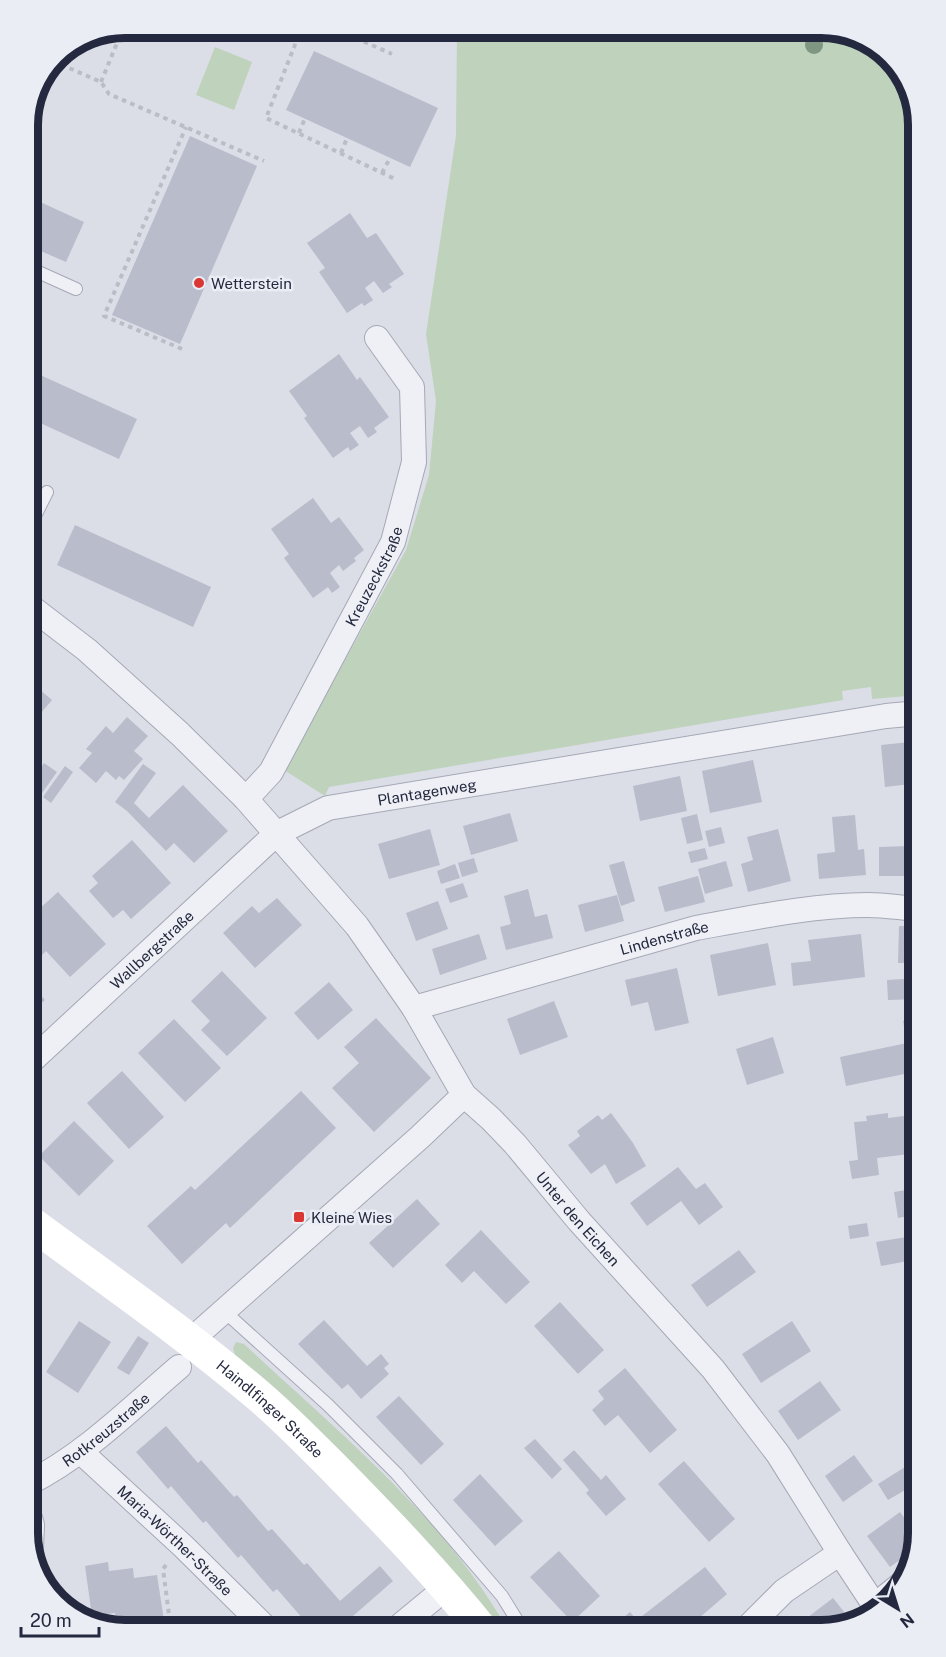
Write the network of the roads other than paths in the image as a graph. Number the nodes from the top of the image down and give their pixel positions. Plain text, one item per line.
1 (38, 272) edge
2 (76, 289) dead end
3 (377, 338) dead end
4 (47, 492) dead end
5 (38, 510) edge
6 (38, 612) edge
7 (908, 714) edge
8 (246, 799) junction
9 (276, 834) junction
10 (908, 908) edge
11 (414, 1008) junction
12 (38, 1055) edge
13 (464, 1095) junction
14 (38, 1229) edge
15 (225, 1312) junction
16 (185, 1354) junction
17 (81, 1452) junction
18 (38, 1478) edge
19 (840, 1553) junction
20 (447, 1587) junction
21 (868, 1595) edge
22 (257, 1619) edge
23 (408, 1619) edge
24 (473, 1620) edge
25 (517, 1620) edge
26 (755, 1620) edge

1 - 2 lane
3 - 8 street, Kreuzeckstraße
4 - 5 lane
6 - 8 street
7 - 9 street, Plantagenweg
8 - 9 street
9 - 11 street, Unter den Eichen
9 - 12 street, Wallbergstraße
10 - 11 street, Lindenstraße
11 - 13 street, Unter den Eichen
13 - 15 street
13 - 19 street, Unter den Eichen
14 - 16 street, Haindlfinger Straße
15 - 16 street
15 - 25 lane
16 - 17 street, Rotkreuzstraße
16 - 20 street, Haindlfinger Straße
17 - 18 street, Rotkreuzstraße
17 - 22 street, Maria-Wörther-Straße
19 - 21 street, Unter den Eichen
19 - 26 street
20 - 23 street
20 - 24 street, Haindlfinger Straße

